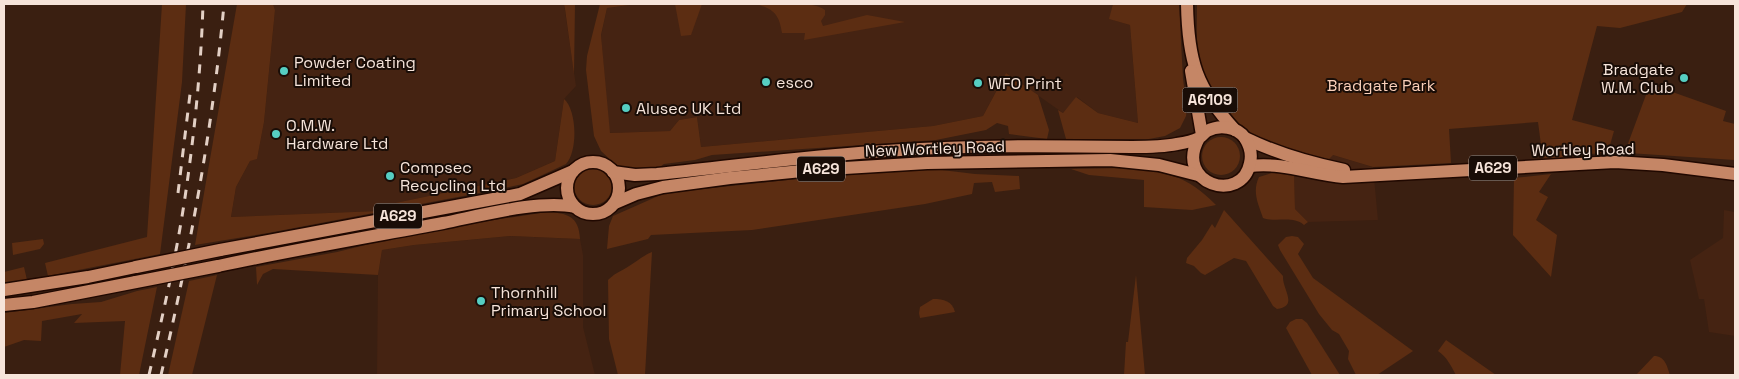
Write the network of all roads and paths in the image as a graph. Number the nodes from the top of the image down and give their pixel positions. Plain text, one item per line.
1 (1187, 4) edge
2 (1193, 64) junction
3 (1240, 134) junction
4 (1200, 136) junction
5 (1250, 166) junction
6 (573, 171) junction
7 (614, 172) junction
8 (1735, 174) edge
9 (1198, 175) junction
10 (1372, 176) junction
11 (615, 203) junction
12 (575, 207) junction
13 (4, 290) edge
14 (4, 305) edge

1 - 2 main road, A6109
2 - 3 main road, A6109
2 - 4 main road, A6109
3 - 4 main road, A629
3 - 5 main road
3 - 10 main road, Wortley Road / A629
4 - 7 main road, New Wortley Road / A629
4 - 9 main road
5 - 9 main road, A629
5 - 10 main road, Wortley Road / A629
6 - 7 main road, A629
6 - 12 main road
6 - 13 main road, A629, bridge
7 - 11 main road
8 - 10 main road, Wortley Road / A629
9 - 11 main road, New Wortley Road / A629
11 - 12 main road, A629
12 - 14 main road, A629, bridge

